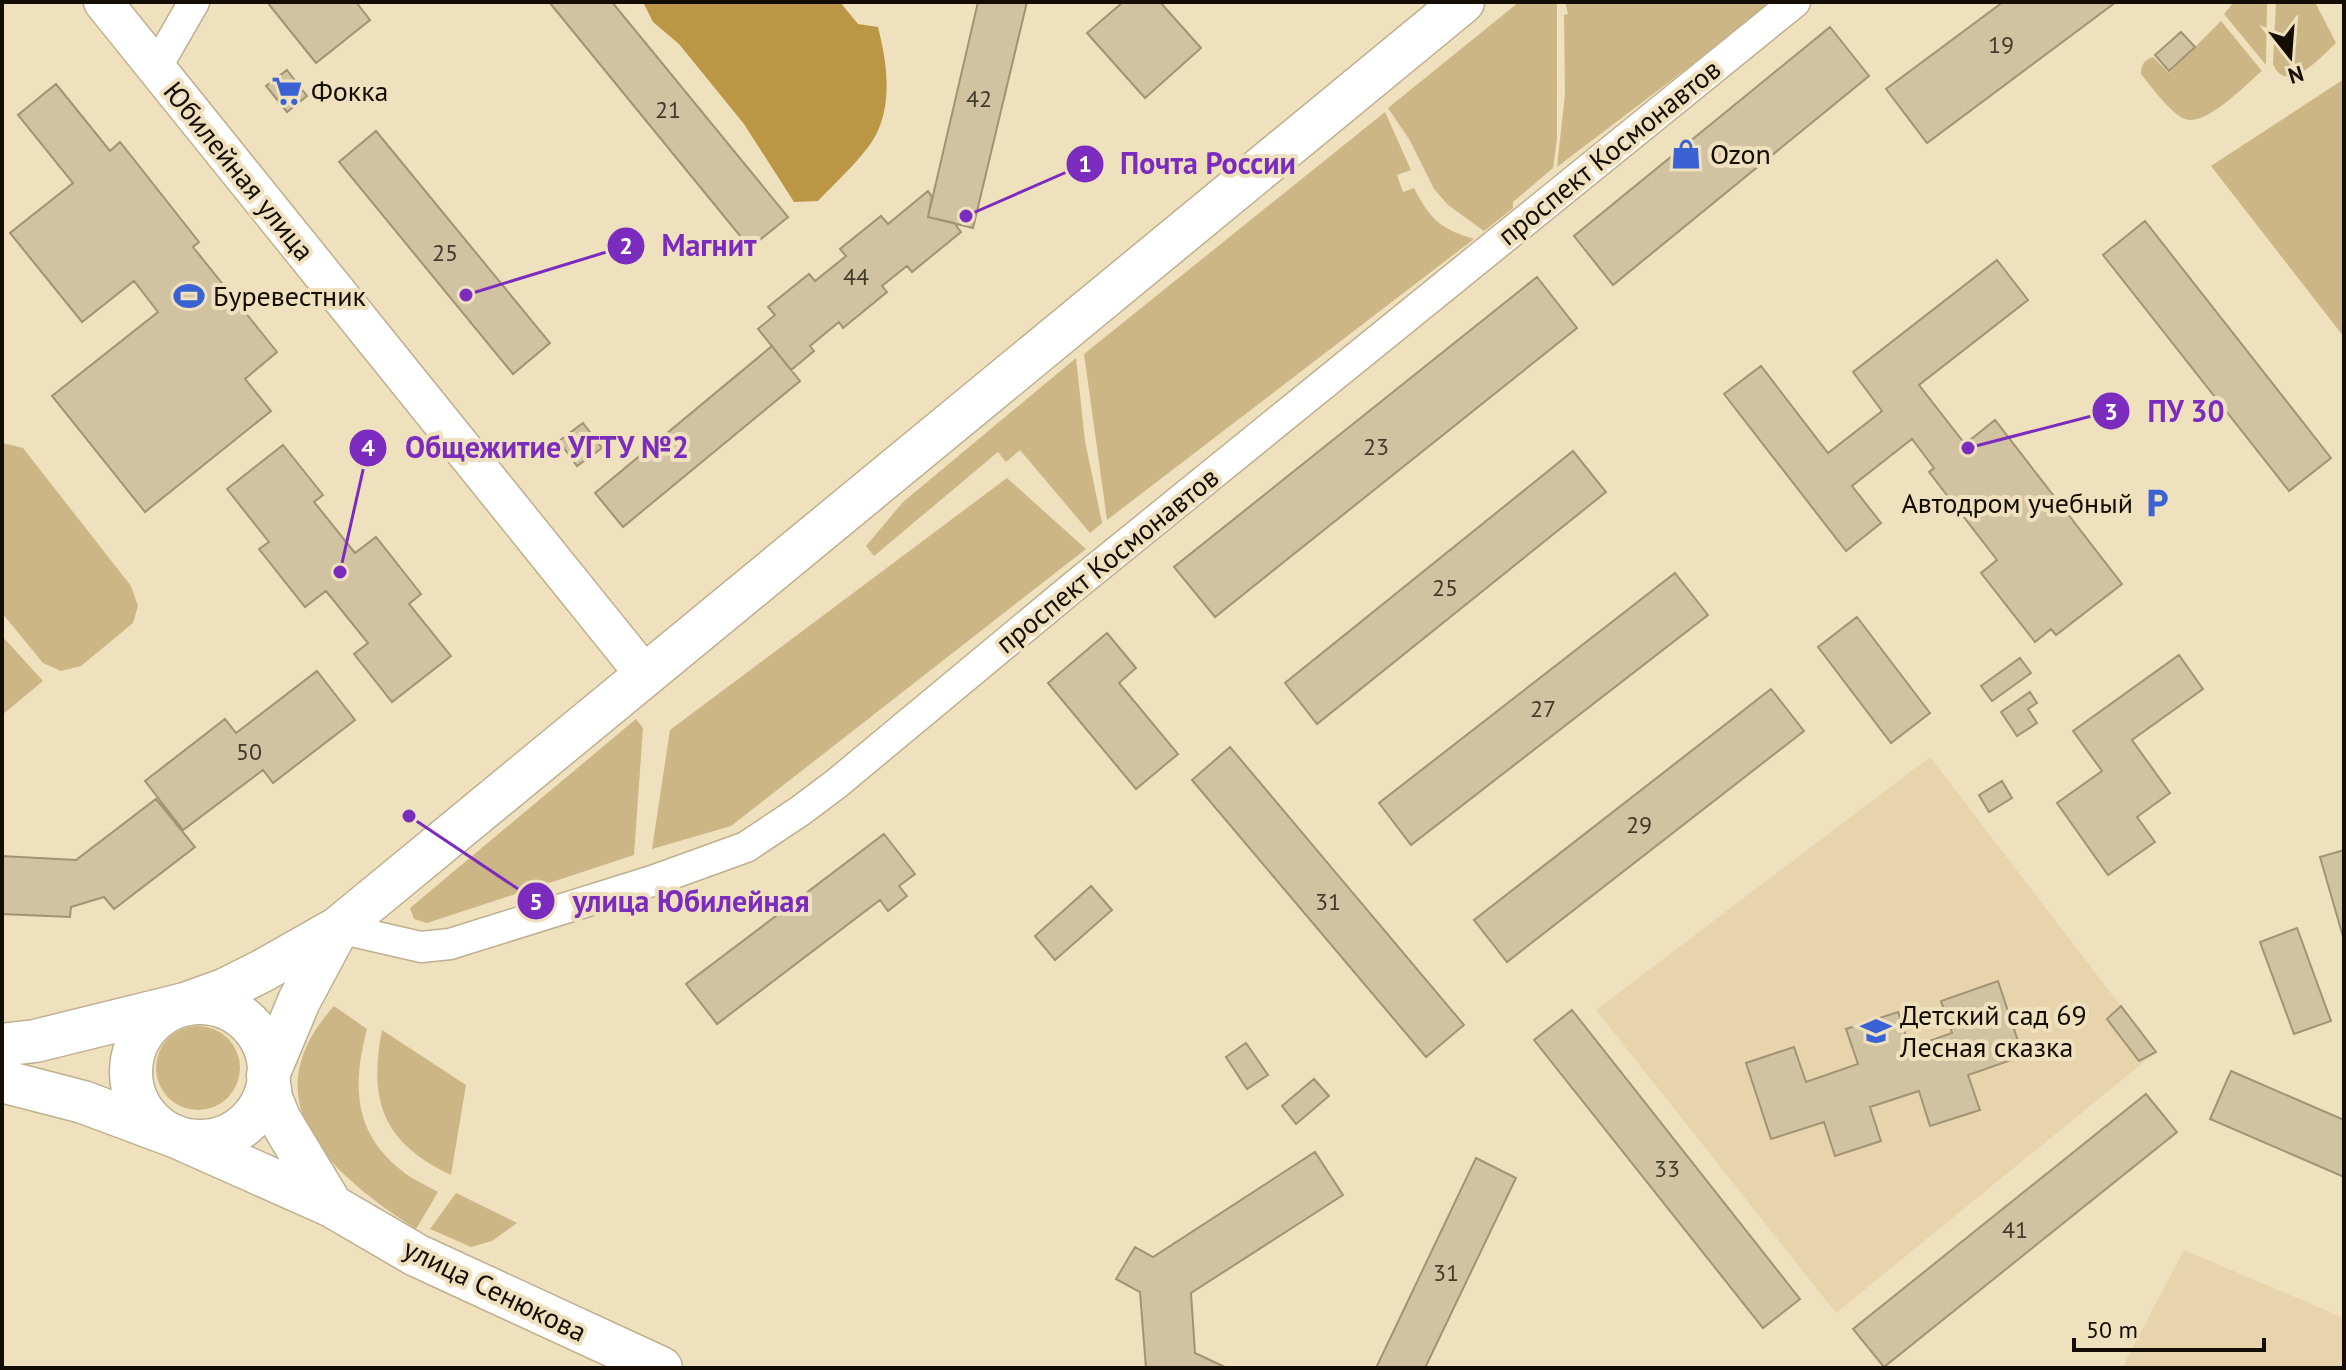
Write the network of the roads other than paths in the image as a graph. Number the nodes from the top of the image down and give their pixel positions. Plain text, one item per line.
1 (103, 2) edge
2 (194, 2) edge
3 (1463, 2) edge
4 (1795, 2) edge
5 (156, 68) junction
6 (646, 676) junction
7 (338, 928) junction
8 (185, 1004) junction
9 (2, 1045) edge
10 (268, 1075) junction
11 (2, 1081) edge
12 (177, 1137) junction
13 (332, 1206) junction
14 (661, 1368) edge

1 - 5 street, Юбилейная улица
2 - 5 street
3 - 6 main road
4 - 7 street, проспект Космонавтов
5 - 6 street, Юбилейная улица
6 - 7 main road
7 - 8 main road
7 - 10 main road
8 - 9 main road, улица Сенюкова
8 - 10 main road, улица Сенюкова
8 - 12 main road, улица Сенюкова
10 - 12 main road, улица Сенюкова
10 - 13 main road, улица Сенюкова
11 - 12 main road, улица Сенюкова
12 - 13 main road, улица Сенюкова
13 - 14 main road, улица Сенюкова

